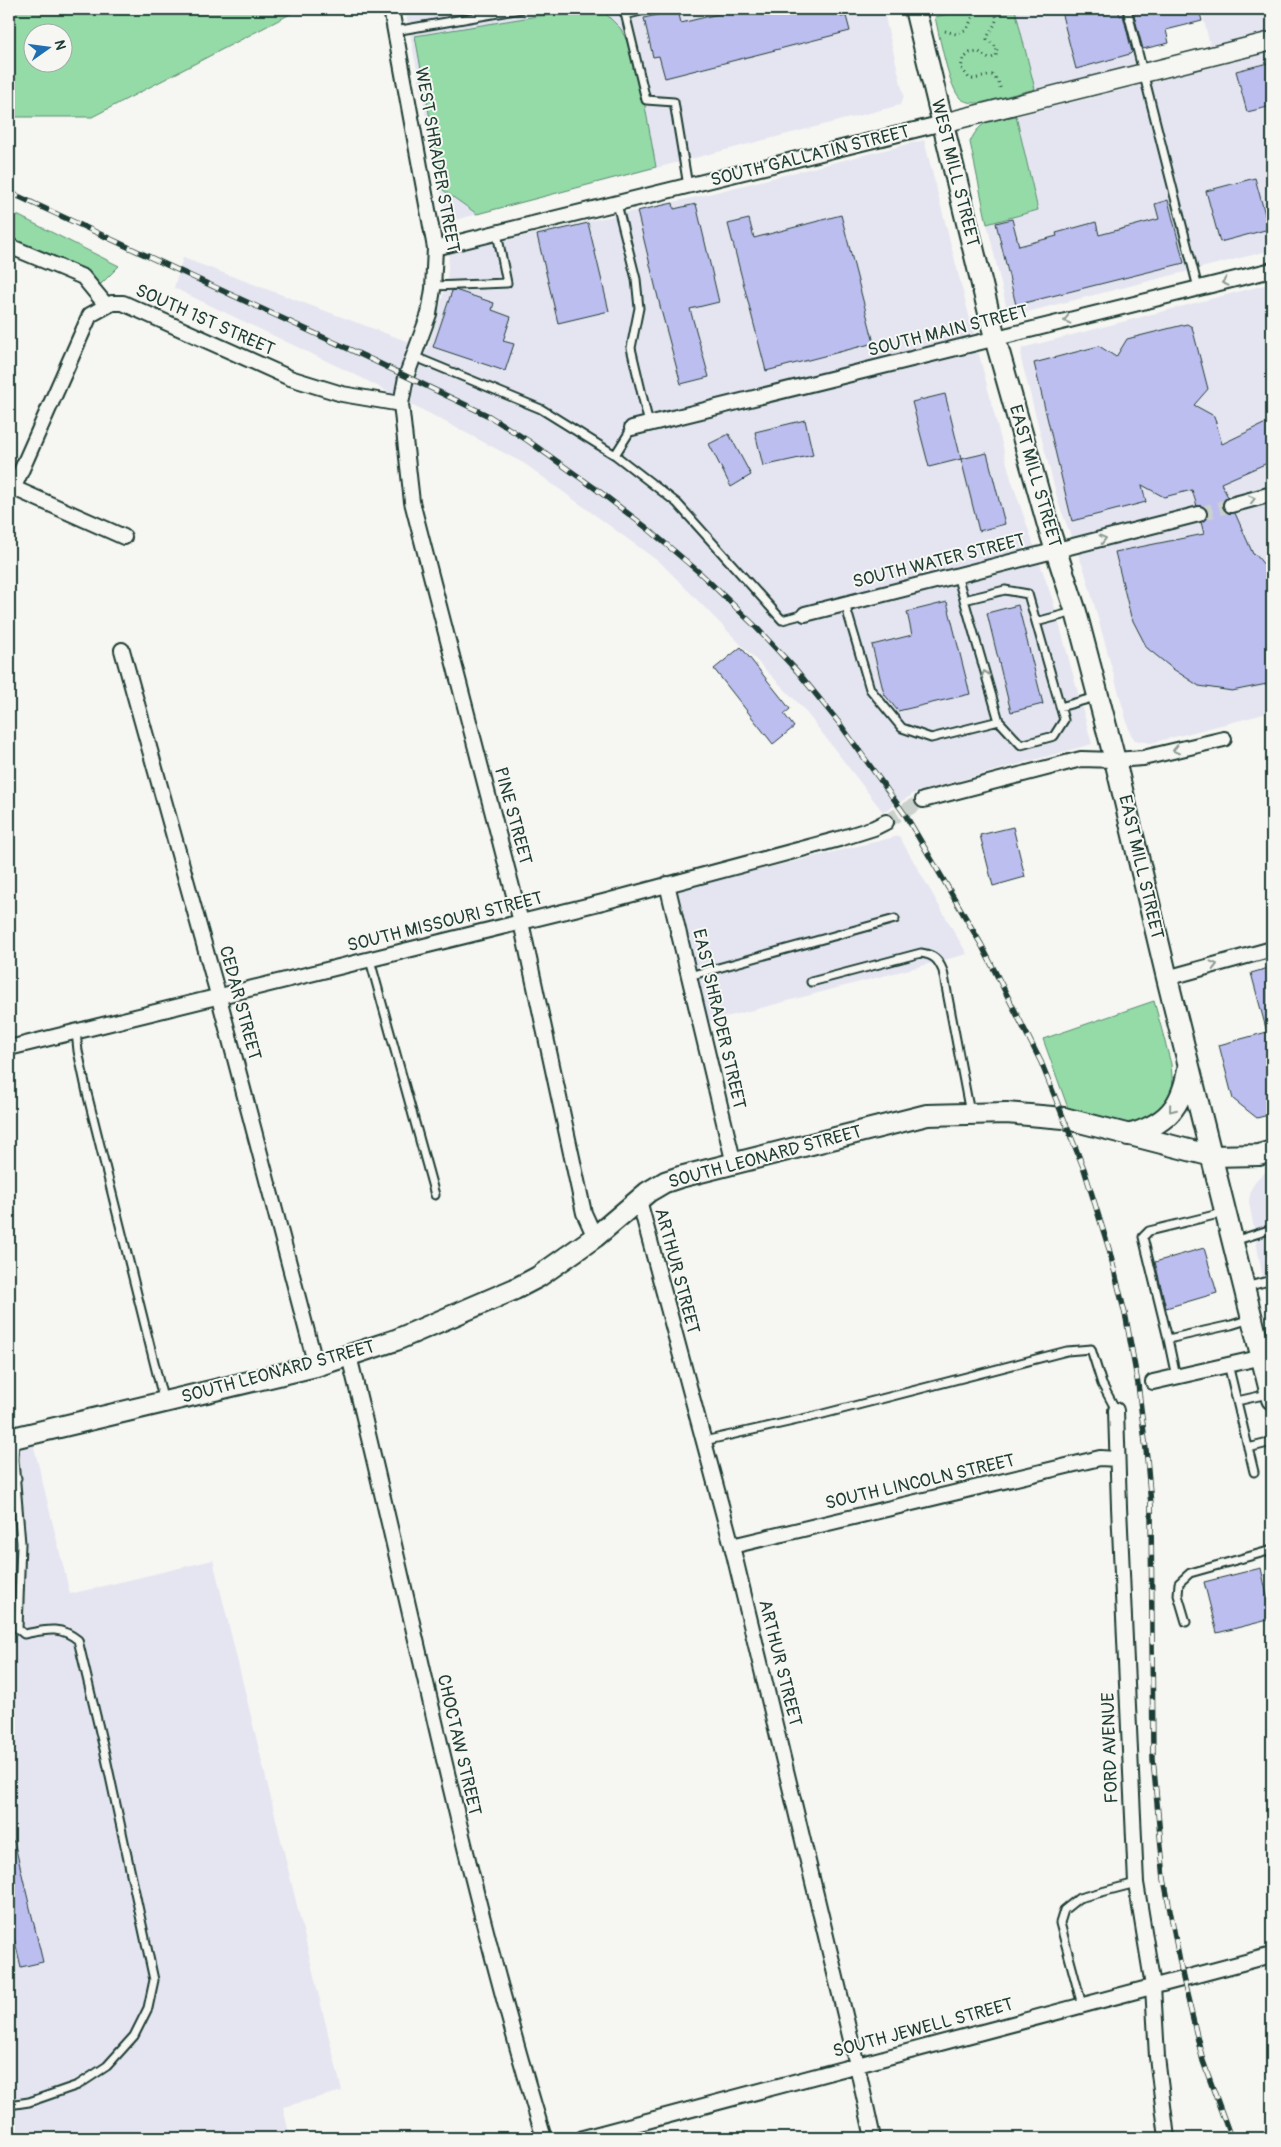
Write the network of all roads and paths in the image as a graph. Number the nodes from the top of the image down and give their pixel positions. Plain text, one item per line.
1 (391, 9) edge
2 (521, 9) edge
3 (649, 9) edge
4 (915, 9) edge
5 (980, 9) edge
6 (990, 9) edge
7 (1127, 9) edge
8 (625, 12) edge
9 (395, 31) junction
10 (945, 31) dead end
11 (1272, 42) edge
12 (1144, 73) junction
13 (1001, 92) dead end
14 (943, 123) junction
15 (688, 186) junction
16 (617, 204) junction
17 (497, 233) junction
18 (9, 246) edge
19 (436, 248) junction
20 (1272, 270) edge
21 (434, 286) junction
22 (1198, 288) junction
23 (106, 305) junction
24 (995, 338) junction
25 (413, 356) junction
26 (401, 404) junction
27 (649, 424) junction
28 (632, 428) joint
29 (615, 455) junction
30 (11, 486) edge
31 (1272, 494) edge
32 (1231, 505) tunnel mouth
33 (1199, 514) tunnel mouth
34 (124, 537) dead end
35 (1056, 551) junction
36 (957, 575) junction
37 (964, 600) junction
38 (845, 604) junction
39 (1076, 612) junction
40 (805, 614) joint
41 (1036, 622) junction
42 (122, 650) dead end
43 (1098, 697) junction
44 (1060, 707) junction
45 (999, 721) junction
46 (1224, 739) dead end
47 (1116, 760) junction
48 (923, 800) tunnel mouth
49 (886, 822) tunnel mouth
50 (667, 884) junction
51 (895, 919) dead end
52 (521, 922) junction
53 (1272, 949) edge
54 (370, 960) junction
55 (689, 976) junction
56 (1167, 978) junction
57 (811, 982) dead end
58 (219, 998) junction
59 (76, 1032) junction
60 (9, 1048) edge
61 (1188, 1064) junction
62 (970, 1114) junction
63 (1128, 1135) junction
64 (1272, 1152) edge
65 (1212, 1156) junction
66 (734, 1164) junction
67 (435, 1195) dead end
68 (638, 1200) junction
69 (1226, 1212) junction
70 (1272, 1229) edge
71 (595, 1237) junction
72 (1233, 1241) junction
73 (1272, 1280) edge
74 (1245, 1287) junction
75 (1253, 1318) junction
76 (1168, 1339) junction
77 (349, 1356) junction
78 (1267, 1357) edge
79 (1228, 1364) junction
80 (316, 1366) junction
81 (1176, 1377) junction
82 (1154, 1382) dead end
83 (1272, 1396) edge
84 (164, 1402) junction
85 (1237, 1402) junction
86 (1116, 1410) joint
87 (12, 1438) edge
88 (704, 1441) junction
89 (1272, 1442) edge
90 (1248, 1448) junction
91 (1117, 1458) junction
92 (1254, 1472) dead end
93 (17, 1478) junction
94 (9, 1480) edge
95 (732, 1546) junction
96 (1272, 1550) edge
97 (1186, 1622) dead end
98 (1136, 1882) junction
99 (1272, 1955) edge
100 (1153, 1986) junction
101 (1082, 2005) junction
102 (857, 2065) junction
103 (9, 2104) edge
104 (544, 2138) edge
105 (583, 2138) edge
106 (872, 2138) edge
107 (1167, 2138) edge

1 - 9 street, WEST SHRADER STREET
2 - 9 lane
3 - 8 lane
4 - 14 main road, WEST MILL STREET
5 - 10 path
6 - 13 path
7 - 12 lane
8 - 15 lane
9 - 19 street, WEST SHRADER STREET
11 - 12 street, SOUTH GALLATIN STREET
12 - 14 street, SOUTH GALLATIN STREET
12 - 22 lane
14 - 15 street, SOUTH GALLATIN STREET
14 - 24 main road, WEST MILL STREET
15 - 16 street, SOUTH GALLATIN STREET
16 - 17 street, SOUTH GALLATIN STREET
16 - 27 lane
17 - 19 street, SOUTH GALLATIN STREET
17 - 21 lane
18 - 23 street, SOUTH 1ST STREET
19 - 21 street, WEST SHRADER STREET
20 -> 22 street, SOUTH MAIN STREET
21 - 25 street, WEST SHRADER STREET
22 -> 24 street, SOUTH MAIN STREET
23 - 26 street, SOUTH 1ST STREET
23 - 30 street
24 - 27 street, SOUTH MAIN STREET
24 - 35 main road, EAST MILL STREET
25 - 26 street, WEST SHRADER STREET
25 - 29 lane
26 - 52 street, PINE STREET
27 - 28 street, SOUTH MAIN STREET
28 - 29 lane
29 - 40 lane
30 - 34 street
32 -> 31 street
35 -> 33 street, SOUTH WATER STREET
35 - 36 street, SOUTH WATER STREET
35 - 39 main road, EAST MILL STREET
36 - 37 lane
36 - 38 street, SOUTH WATER STREET
37 - 41 lane
45 -> 37 lane
38 - 40 street, SOUTH WATER STREET
38 - 45 lane
39 - 41 lane
39 - 43 main road, EAST MILL STREET
41 - 44 lane
42 - 58 street, CEDAR STREET
43 - 44 lane
43 - 47 main road, EAST MILL STREET
44 - 45 lane
46 -> 47 street
47 - 48 street
47 - 56 main road, EAST MILL STREET
49 - 50 street, SOUTH MISSOURI STREET
50 - 52 street, SOUTH MISSOURI STREET
50 - 55 street, EAST SHRADER STREET
51 - 55 lane
52 - 54 street, SOUTH MISSOURI STREET
52 - 71 street, PINE STREET
56 -> 53 street
54 - 58 street, SOUTH MISSOURI STREET
54 - 67 lane
55 - 66 street, EAST SHRADER STREET
56 - 61 main road, EAST MILL STREET
57 - 62 lane
58 - 59 street, SOUTH MISSOURI STREET
58 - 80 street, CEDAR STREET
59 - 60 street, SOUTH MISSOURI STREET
59 - 84 lane
61 -> 63 main road
61 - 65 main road, EAST MILL STREET
62 - 63 main road, SOUTH LEONARD STREET
62 - 66 main road, SOUTH LEONARD STREET
63 - 65 main road, SOUTH LEONARD STREET
64 - 65 main road, SOUTH LEONARD STREET
65 - 69 main road, EAST MILL STREET
66 - 68 main road, SOUTH LEONARD STREET
68 - 71 main road, SOUTH LEONARD STREET
68 - 88 street, ARTHUR STREET
69 - 72 main road, EAST MILL STREET
69 - 76 lane
70 - 72 lane
71 - 77 main road, SOUTH LEONARD STREET
72 - 74 main road, EAST MILL STREET
73 - 74 lane
74 - 75 main road, EAST MILL STREET
75 - 76 lane
75 - 78 main road, EAST MILL STREET
76 - 81 lane
77 - 80 main road, SOUTH LEONARD STREET
77 - 104 street, CHOCTAW STREET
78 - 79 street
78 - 83 main road, EAST MILL STREET
79 - 81 street
79 - 85 lane
80 - 84 main road, SOUTH LEONARD STREET
81 - 82 street
83 - 85 lane
84 - 87 main road, SOUTH LEONARD STREET
85 - 90 lane
86 - 88 lane
86 - 91 street, FORD AVENUE
87 - 93 lane
88 - 95 street, ARTHUR STREET
89 - 90 lane
90 - 92 lane
91 - 95 street, SOUTH LINCOLN STREET
91 - 98 street, FORD AVENUE
93 - 94 lane
93 - 103 lane
95 - 102 street, ARTHUR STREET
96 - 97 lane
98 - 100 street, FORD AVENUE
98 - 101 lane
99 - 100 street, SOUTH JEWELL STREET
100 - 101 street, SOUTH JEWELL STREET
100 - 107 street, FORD AVENUE
101 - 102 street, SOUTH JEWELL STREET
102 - 105 street, SOUTH JEWELL STREET
102 - 106 street, ARTHUR STREET

